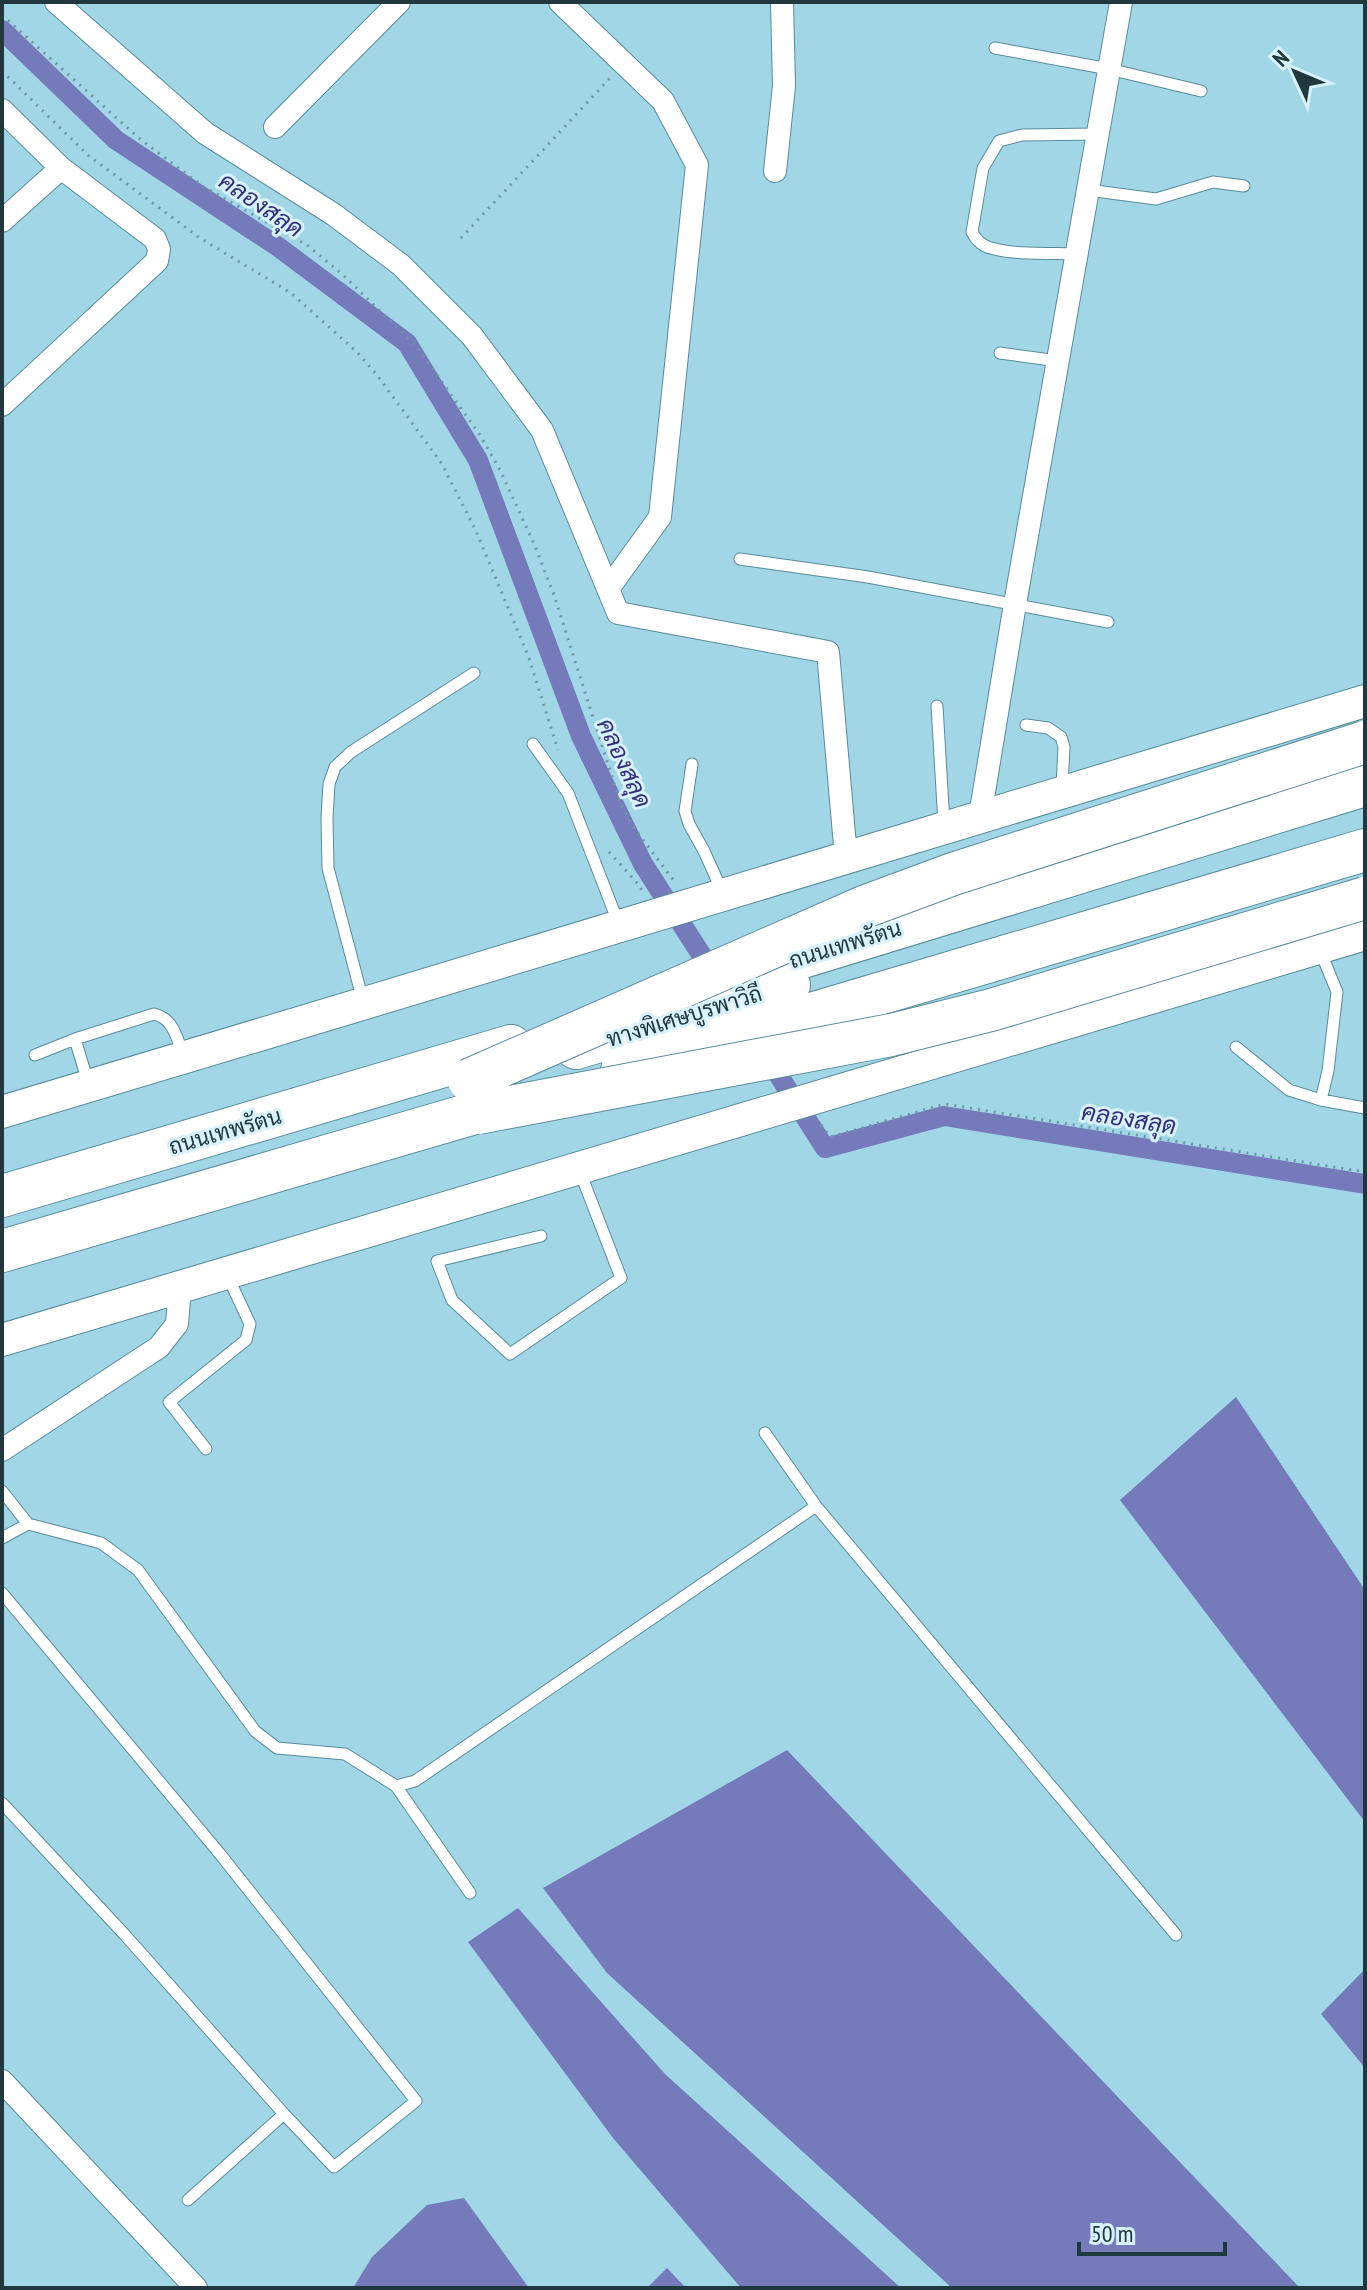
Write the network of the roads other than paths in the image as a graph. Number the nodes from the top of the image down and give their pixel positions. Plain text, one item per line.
1 (56, 2) edge
2 (399, 2) edge
3 (560, 2) edge
4 (782, 2) edge
5 (1121, 2) edge
6 (995, 48) dead end
7 (1109, 69) junction
8 (1201, 91) dead end
9 (2, 110) edge
10 (275, 127) dead end
11 (1098, 134) junction
12 (61, 168) junction
13 (775, 171) dead end
14 (1244, 186) dead end
15 (1088, 190) junction
16 (2, 221) edge
17 (1077, 254) junction
18 (1000, 353) dead end
19 (1058, 361) junction
20 (2, 405) edge
21 (740, 559) dead end
22 (608, 589) junction
23 (1015, 604) junction
24 (1108, 622) dead end
25 (474, 673) dead end
26 (1365, 701) edge
27 (937, 706) dead end
28 (1026, 725) dead end
29 (1365, 742) edge
30 (533, 744) dead end
31 (692, 764) dead end
32 (1365, 785) edge
33 (1062, 791) junction
34 (1365, 814) edge
35 (980, 816) junction
36 (944, 828) junction
37 (1365, 850) edge
38 (846, 857) junction
39 (1365, 872) edge
40 (711, 891) junction
41 (1365, 898) edge
42 (640, 920) junction
43 (1365, 934) edge
44 (1319, 948) junction
45 (364, 1005) junction
46 (75, 1039) junction
47 (1236, 1047) dead end
48 (35, 1055) dead end
49 (185, 1058) junction
50 (90, 1086) junction
51 (474, 1096) junction
52 (1321, 1100) junction
53 (1365, 1108) edge
54 (2, 1112) edge
55 (579, 1168) junction
56 (2, 1196) edge
57 (2, 1215) edge
58 (541, 1236) dead end
59 (2, 1251) edge
60 (2, 1271) edge
61 (226, 1273) junction
62 (180, 1287) junction
63 (2, 1340) edge
64 (765, 1433) dead end
65 (206, 1449) dead end
66 (2, 1450) edge
67 (2, 1491) edge
68 (816, 1506) junction
69 (28, 1524) junction
70 (2, 1538) edge
71 (2, 1593) edge
72 (396, 1786) junction
73 (2, 1803) edge
74 (470, 1893) dead end
75 (1176, 1935) dead end
76 (2, 2081) edge
77 (284, 2114) junction
78 (188, 2200) dead end
79 (196, 2288) edge

1 - 22 street
2 - 10 street
3 - 22 street
4 - 13 street
5 - 7 street
6 - 7 lane
7 - 8 lane
7 - 11 street
9 - 12 street
11 - 15 street
11 - 17 lane
12 - 16 street
12 - 20 street
14 - 15 lane
15 - 17 street
17 - 19 street
18 - 19 lane
19 - 23 street
21 - 23 lane
22 - 38 street
23 - 24 lane
23 - 35 street
25 - 45 lane
26 - 33 main road
27 - 36 lane
28 - 33 lane
29 - 51 highway, bridge
30 - 42 lane
31 - 40 lane
32 - 56 highway, ถนนเทพรัตน
33 - 35 main road
34 - 51 highway, ทางพิเศษบูรพาวิถี, bridge
35 - 36 main road
36 - 38 main road
37 - 51 highway, ทางพิเศษบูรพาวิถี, bridge
38 - 40 main road
39 - 60 highway
40 - 42 main road
41 - 51 highway, bridge
42 - 45 main road
43 - 44 main road
44 - 52 lane
44 - 55 main road
45 - 49 main road
46 - 48 lane
46 - 49 lane
46 - 50 lane
47 - 52 lane
49 - 50 main road
50 - 54 main road
51 - 57 highway, ทางพิเศษบูรพาวิถี
51 - 59 highway, ทางพิเศษบูรพาวิถี
52 - 53 lane
55 - 58 lane
55 - 61 main road
61 - 62 main road
61 - 65 lane
62 - 63 main road
62 - 66 street
64 - 68 lane
67 - 69 lane
68 - 72 lane
68 - 75 lane
69 - 70 lane
69 - 72 lane
71 - 77 lane
72 - 74 lane
73 - 77 lane
76 - 79 street
77 - 78 lane

